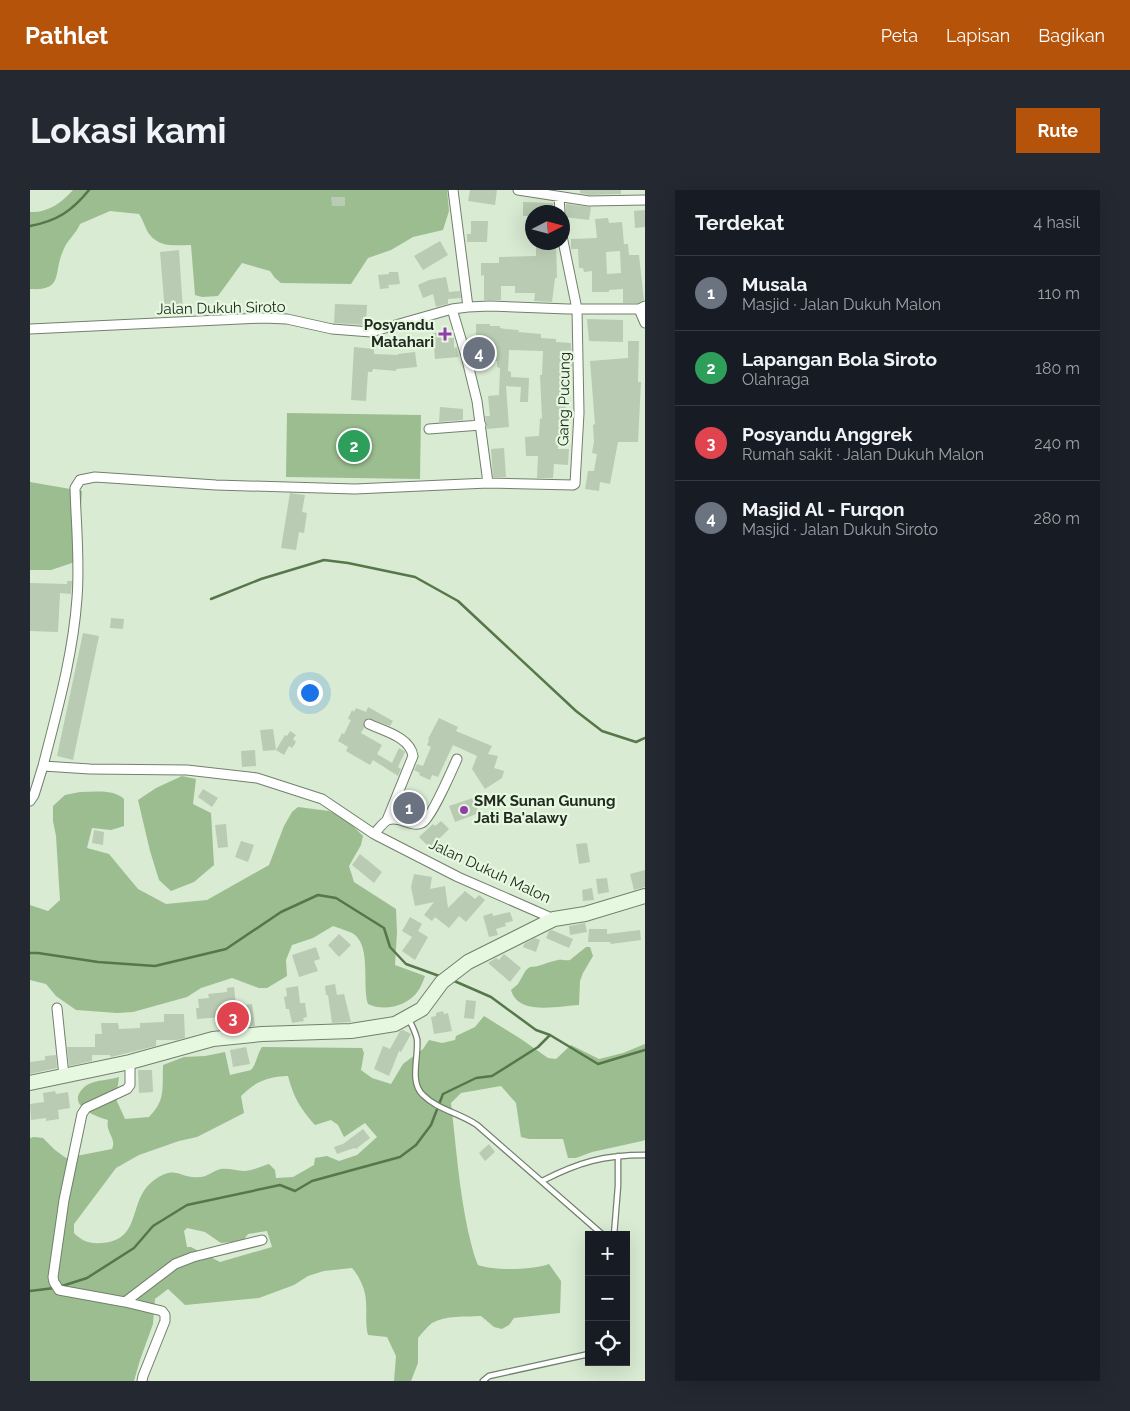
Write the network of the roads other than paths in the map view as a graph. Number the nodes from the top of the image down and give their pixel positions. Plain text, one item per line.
1 (453, 190) edge
2 (518, 190) edge
3 (559, 197) junction
4 (645, 200) edge
5 (560, 205) edge
6 (565, 250) edge
7 (642, 307) edge
8 (468, 308) junction
9 (452, 309) junction
10 (578, 309) junction
11 (645, 323) edge
12 (30, 329) edge
13 (480, 425) junction
14 (429, 429) dead end
15 (488, 483) junction
16 (369, 724) dead end
17 (457, 759) dead end
18 (43, 766) junction
19 (30, 801) edge
20 (387, 820) junction
21 (374, 834) junction
22 (645, 896) edge
23 (554, 919) junction
24 (57, 1008) dead end
25 (407, 1017) junction
26 (130, 1062) junction
27 (64, 1076) junction
28 (30, 1083) edge
29 (645, 1155) edge
30 (618, 1156) junction
31 (542, 1181) junction
32 (598, 1231) edge
33 (614, 1231) edge
34 (262, 1240) dead end
35 (125, 1302) junction
36 (585, 1355) edge
37 (142, 1381) edge
38 (483, 1381) edge

1 - 8 street
2 - 3 street
3 - 4 street
3 - 5 street
6 - 10 street
7 - 10 street, Jalan Dukuh Siroto
7 - 11 street, Jalan Dukuh Siroto
8 - 9 street, Jalan Dukuh Siroto
8 - 10 street, Jalan Dukuh Siroto
9 - 12 street, Jalan Dukuh Siroto
9 - 13 street
10 - 15 street, Gang Pucung
13 - 14 street
13 - 15 street
15 - 18 street
16 - 20 street
17 - 20 street
18 - 19 street
18 - 21 street, Jalan Dukuh Malon
20 - 21 street
21 - 23 street, Jalan Dukuh Malon
22 - 23 street, Jalan Dukuh Malon
23 - 25 street, Jalan Dukuh Malon
24 - 27 street
25 - 26 street, Jalan Dukuh Malon
25 - 31 lane
26 - 27 street, Jalan Dukuh Malon
26 - 35 street
27 - 28 street, Jalan Dukuh Malon
29 - 30 lane
30 - 31 lane
30 - 33 lane
31 - 32 lane
34 - 35 street
35 - 37 street
36 - 38 lane

